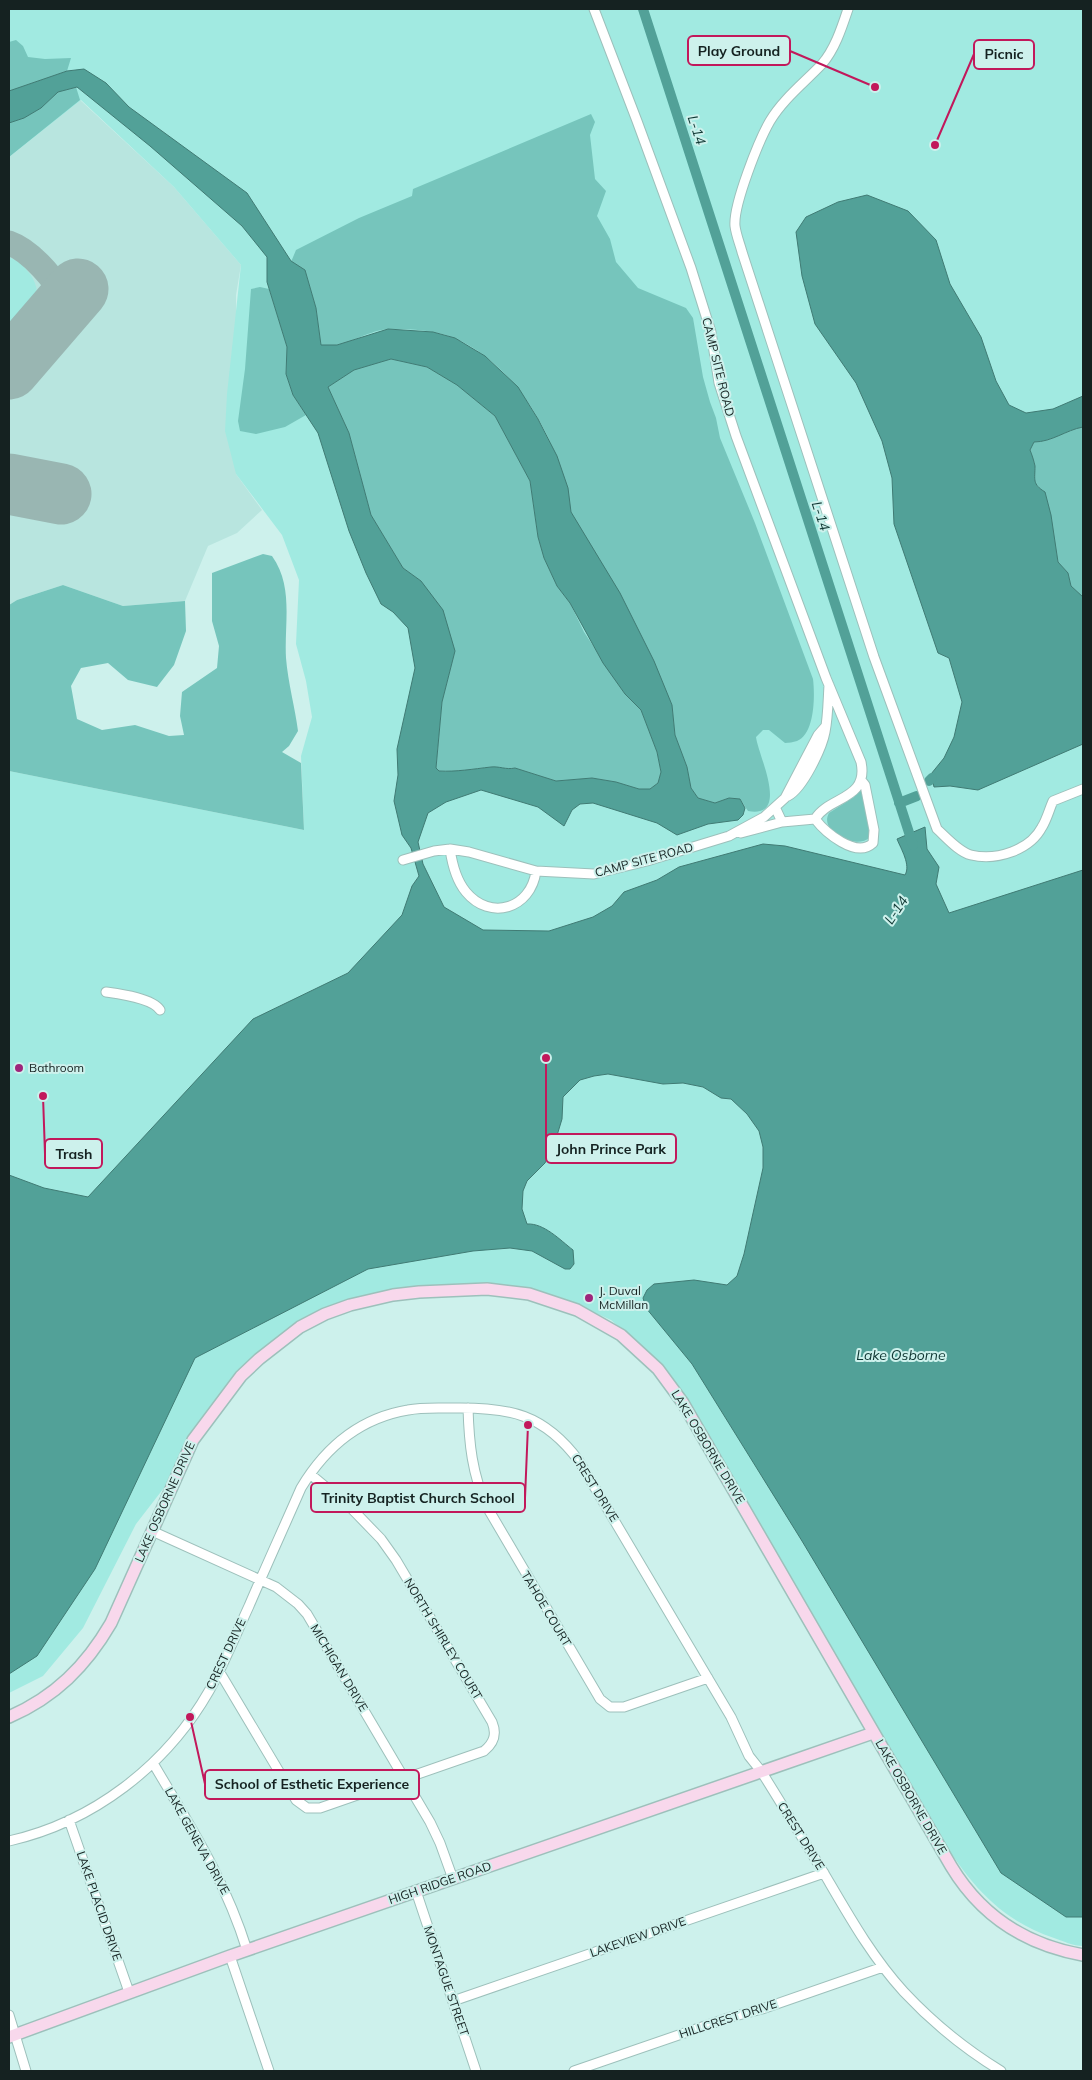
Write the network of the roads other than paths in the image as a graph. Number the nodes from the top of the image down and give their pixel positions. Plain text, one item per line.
1 (594, 9) edge
2 (848, 9) edge
3 (829, 685) junction
4 (826, 724) junction
5 (848, 735) junction
6 (861, 780) junction
7 (1083, 789) edge
8 (775, 807) junction
9 (815, 819) junction
10 (782, 822) junction
11 (729, 836) junction
12 (450, 849) junction
13 (403, 860) dead end
14 (536, 871) junction
15 (106, 992) dead end
16 (160, 1010) dead end
17 (468, 1408) junction
18 (310, 1474) junction
19 (152, 1531) junction
20 (260, 1580) junction
21 (219, 1671) junction
22 (708, 1678) junction
23 (9, 1717) edge
24 (873, 1732) junction
25 (153, 1763) junction
26 (762, 1772) junction
27 (404, 1778) junction
28 (69, 1820) junction
29 (9, 1841) edge
30 (824, 1874) junction
31 (453, 1878) junction
32 (416, 1891) junction
33 (247, 1950) junction
34 (1083, 1955) edge
35 (230, 1956) junction
36 (883, 1967) junction
37 (129, 1992) junction
38 (453, 2001) junction
39 (9, 2015) edge
40 (12, 2036) edge
41 (26, 2071) edge
42 (269, 2071) edge
43 (476, 2071) edge
44 (574, 2071) edge
45 (1001, 2071) edge

1 - 3 street, CAMP SITE ROAD
2 - 7 street
3 - 4 street, CAMP SITE ROAD
3 - 5 street
4 - 5 street
4 - 8 street, CAMP SITE ROAD
5 - 6 street
6 - 9 street
6 - 9 street
8 - 10 street
8 - 11 street, CAMP SITE ROAD
9 - 10 street
10 - 11 street
11 - 14 street, CAMP SITE ROAD
12 - 13 street, CAMP SITE ROAD
12 - 14 street, CAMP SITE ROAD
12 - 14 street
15 - 16 street
17 - 18 street, CREST DRIVE
17 - 22 street, CREST DRIVE
17 - 22 street, TAHOE COURT
18 - 20 street, CREST DRIVE
18 - 27 street, NORTH SHIRLEY COURT
19 - 20 street, MICHIGAN DRIVE
19 - 23 street, LAKE OSBORNE DRIVE
19 - 24 street, LAKE OSBORNE DRIVE
20 - 21 street, CREST DRIVE
20 - 27 street, MICHIGAN DRIVE
21 - 25 street, CREST DRIVE
21 - 27 street, NORTH SHIRLEY COURT
22 - 26 street, CREST DRIVE
24 - 26 street, HIGH RIDGE ROAD
24 - 34 street, LAKE OSBORNE DRIVE
25 - 28 street, CREST DRIVE
25 - 33 street, LAKE GENEVA DRIVE
26 - 30 street, CREST DRIVE
26 - 31 street, HIGH RIDGE ROAD
27 - 31 street, MICHIGAN DRIVE
28 - 29 street, CREST DRIVE
28 - 37 street, LAKE PLACID DRIVE
30 - 36 street, CREST DRIVE
30 - 38 street, LAKEVIEW DRIVE
31 - 32 street, HIGH RIDGE ROAD
32 - 33 street, HIGH RIDGE ROAD
32 - 38 street, MONTAGUE STREET
33 - 35 street, HIGH RIDGE ROAD
35 - 37 street, HIGH RIDGE ROAD
35 - 42 street
36 - 44 street, HILLCREST DRIVE
36 - 45 street, CREST DRIVE
37 - 40 street, HIGH RIDGE ROAD
38 - 43 street, MONTAGUE STREET
39 - 40 street
40 - 41 street

